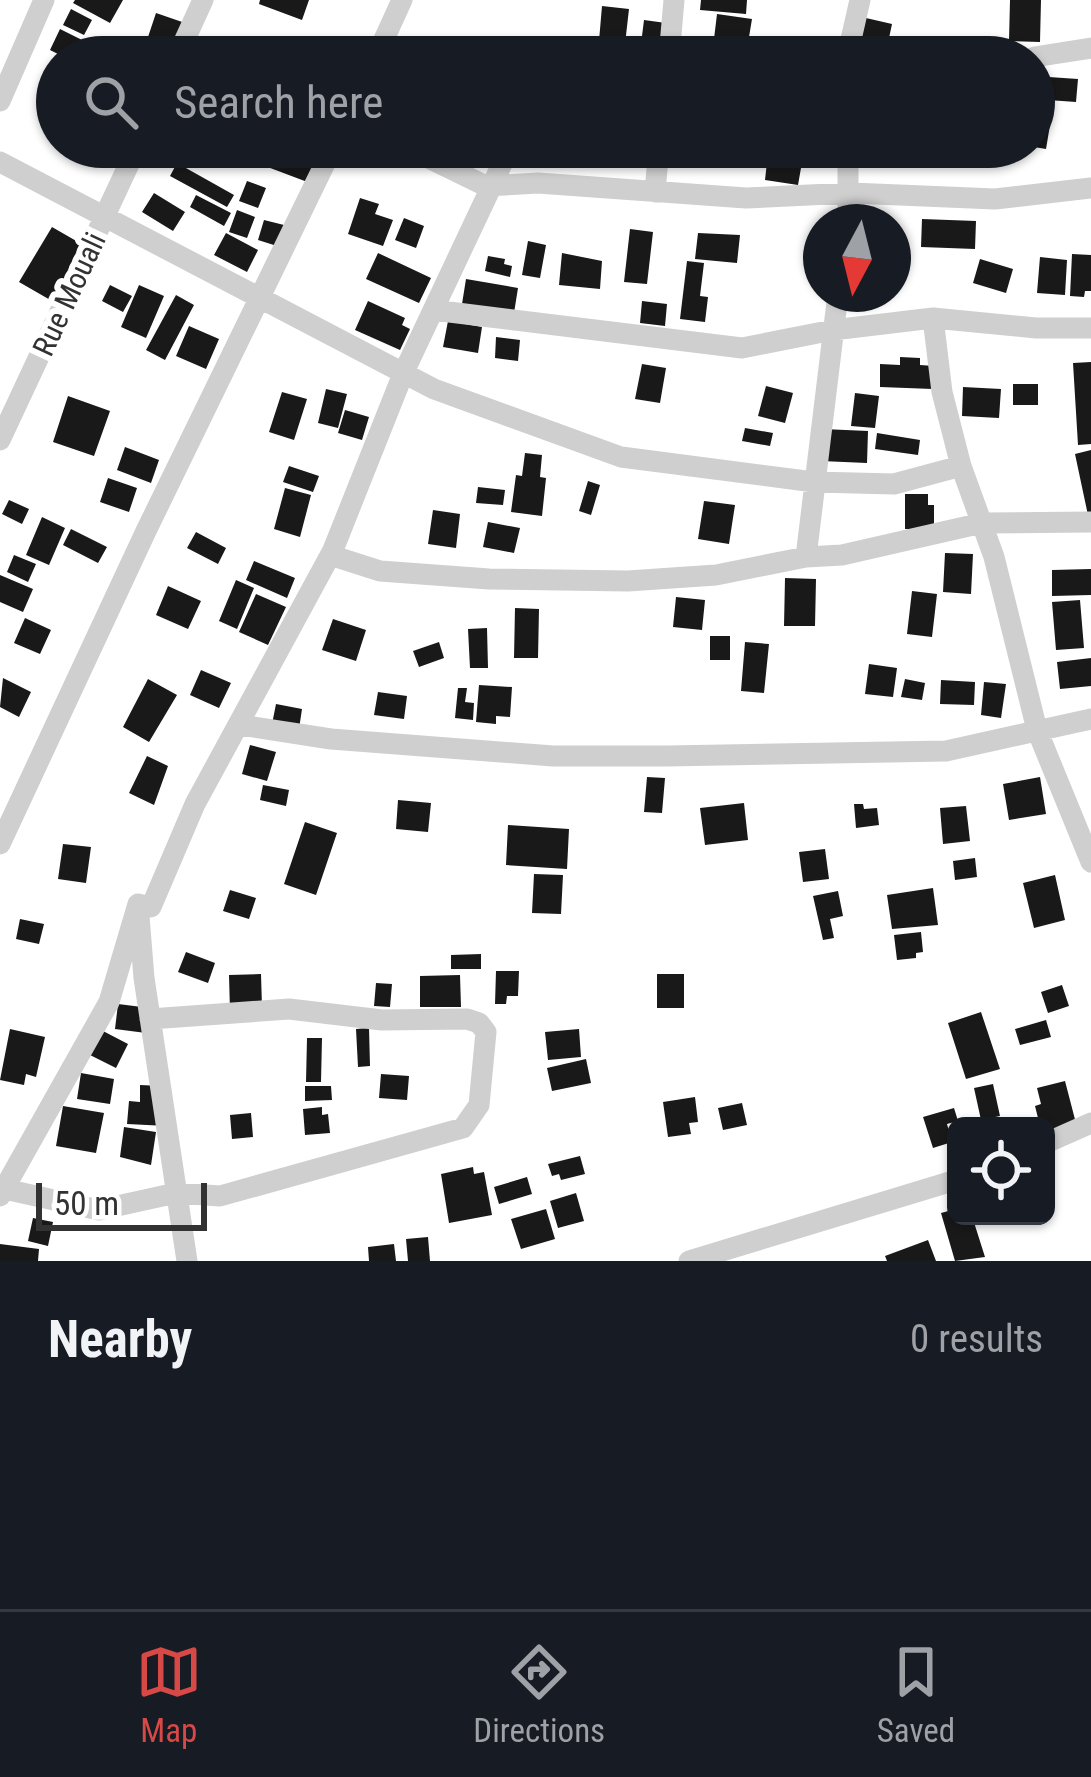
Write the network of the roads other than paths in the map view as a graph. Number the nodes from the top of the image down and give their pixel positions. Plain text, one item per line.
1 (44, 0) edge
2 (203, 0) edge
3 (402, 0) edge
4 (674, 0) edge
5 (860, 0) edge
6 (187, 36) edge
7 (386, 36) edge
8 (671, 36) edge
9 (852, 36) edge
10 (1091, 48) edge
11 (1055, 54) edge
12 (0, 101) edge
13 (0, 162) edge
14 (127, 168) edge
15 (323, 168) edge
16 (453, 168) edge
17 (500, 168) edge
18 (657, 168) edge
19 (849, 168) edge
20 (491, 185) junction
21 (1091, 188) edge
22 (655, 192) junction
23 (850, 193) junction
24 (849, 204) edge
25 (106, 216) junction
26 (259, 298) junction
27 (433, 310) junction
28 (835, 312) edge
29 (933, 318) junction
30 (1091, 328) edge
31 (832, 330) junction
32 (403, 374) junction
33 (0, 440) edge
34 (961, 466) junction
35 (814, 482) junction
36 (1091, 522) edge
37 (982, 523) junction
38 (330, 555) junction
39 (806, 557) junction
40 (1091, 719) edge
41 (241, 724) junction
42 (1036, 730) junction
43 (0, 844) edge
44 (1091, 862) edge
45 (138, 904) junction
46 (150, 1018) junction
47 (1091, 1123) edge
48 (1055, 1139) edge
49 (947, 1183) edge
50 (1, 1191) edge
51 (176, 1193) junction
52 (187, 1261) edge
53 (689, 1261) edge

1 - 12 street
2 - 6 street
3 - 7 street
4 - 8 street
5 - 9 street
10 - 11 street
13 - 25 street
14 - 25 street, Rue Mouali
15 - 26 street
16 - 20 street
17 - 20 street
18 - 22 street
19 - 23 street
20 - 22 street
20 - 27 street
21 - 23 street
22 - 23 street
23 - 24 street
25 - 26 street
25 - 33 street, Rue Mouali
26 - 32 street
26 - 43 street
27 - 31 street
27 - 32 street
28 - 31 street
29 - 30 street
29 - 31 street
29 - 34 street
31 - 35 street
32 - 35 street
32 - 38 street
34 - 35 street
34 - 37 street
35 - 39 street
36 - 37 street
37 - 39 street
37 - 42 street
38 - 39 street
38 - 41 street
40 - 42 street
41 - 42 street
41 - 45 street
42 - 44 street
45 - 46 street
45 - 50 street
46 - 51 street
46 - 51 street
47 - 48 street
49 - 53 street
50 - 51 street
51 - 52 street

